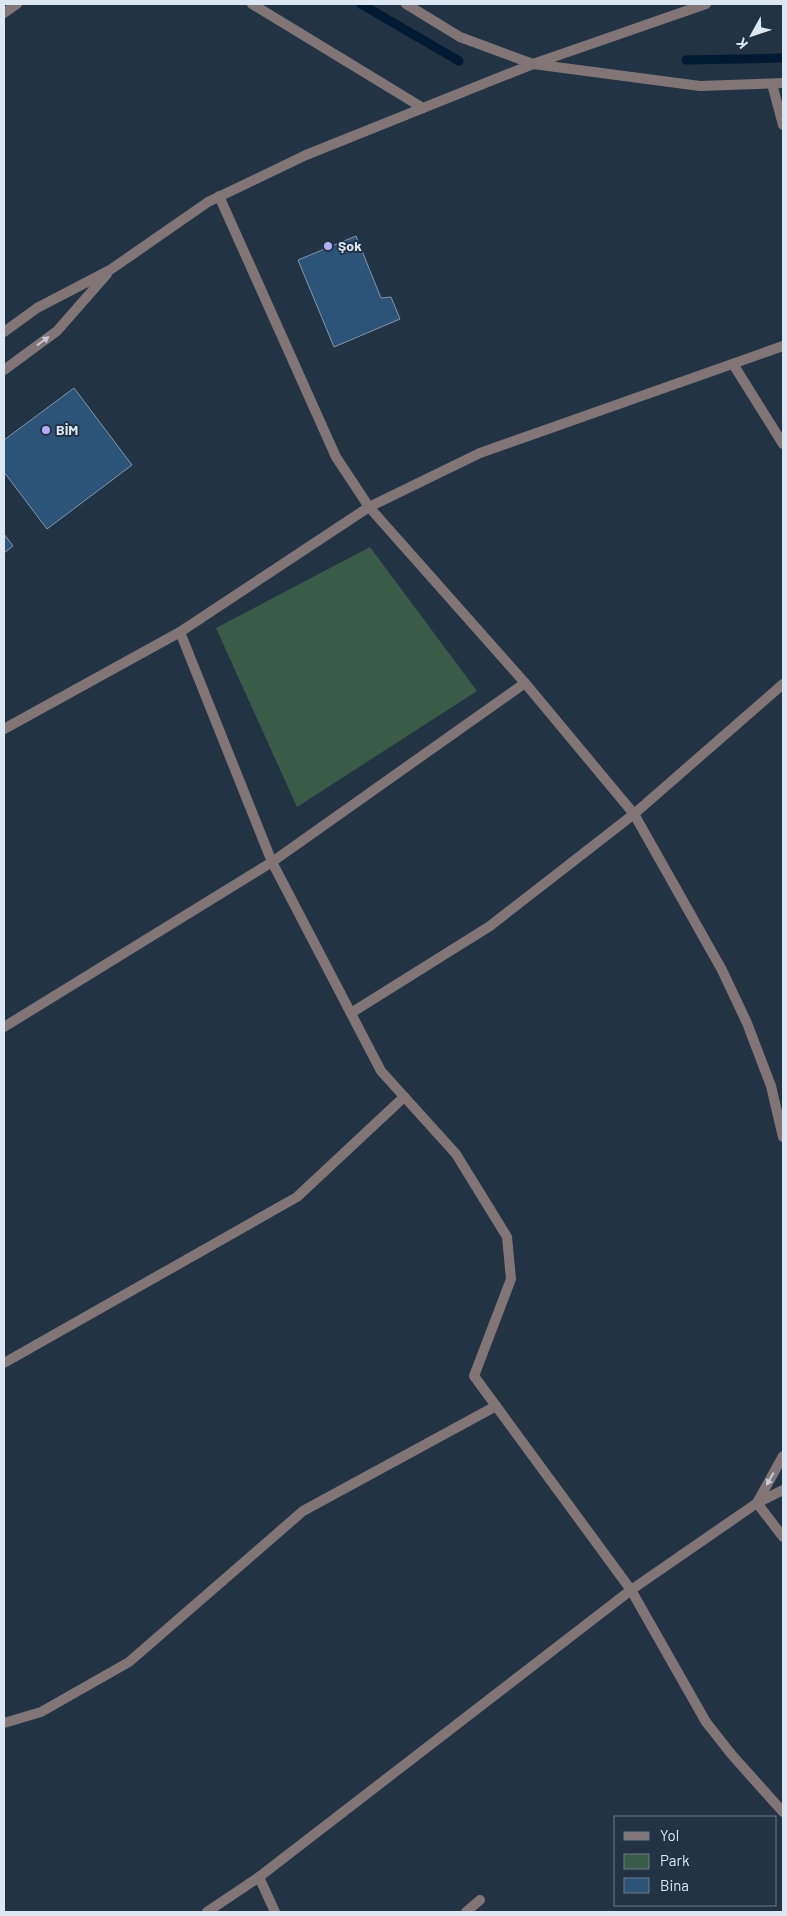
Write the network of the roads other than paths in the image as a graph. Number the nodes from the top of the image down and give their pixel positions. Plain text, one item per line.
1 (18, 4) edge
2 (252, 4) edge
3 (406, 4) edge
4 (706, 4) edge
5 (4, 13) edge
6 (533, 64) junction
7 (783, 83) edge
8 (772, 84) junction
9 (423, 108) junction
10 (783, 125) edge
11 (219, 196) junction
12 (110, 270) junction
13 (4, 332) edge
14 (783, 346) edge
15 (733, 364) junction
16 (4, 370) edge
17 (783, 444) edge
18 (369, 507) junction
19 (180, 632) junction
20 (525, 683) junction
21 (783, 684) edge
22 (4, 729) edge
23 (634, 814) junction
24 (272, 862) junction
25 (351, 1013) junction
26 (4, 1026) edge
27 (404, 1097) junction
28 (783, 1137) edge
29 (4, 1364) edge
30 (496, 1406) junction
31 (783, 1456) edge
32 (783, 1490) edge
33 (757, 1503) junction
34 (783, 1537) edge
35 (631, 1590) junction
36 (4, 1723) edge
37 (783, 1812) edge
38 (259, 1877) junction
39 (480, 1900) dead end
40 (207, 1912) edge
41 (275, 1912) edge
42 (466, 1912) edge

1 - 5 street
2 - 9 street
3 - 6 street
4 - 6 street
6 - 8 street
6 - 9 street
7 - 8 street
8 - 10 street
9 - 11 street
11 - 12 street
11 - 18 street
12 - 13 street
16 -> 12 street
14 - 15 street
15 - 17 street
15 - 18 street
18 - 19 street
18 - 20 street
19 - 22 street
19 - 24 street
20 - 23 street
20 - 24 street
21 - 23 street
23 - 25 street
23 - 28 street
24 - 25 street
24 - 26 street
25 - 27 street
27 - 29 street
27 - 30 street
30 - 35 street
30 - 36 street
31 -> 33 street
32 - 33 street
33 - 34 street
33 - 35 street
35 - 37 street
35 - 38 street
38 - 40 street
38 - 41 street
39 - 42 street

